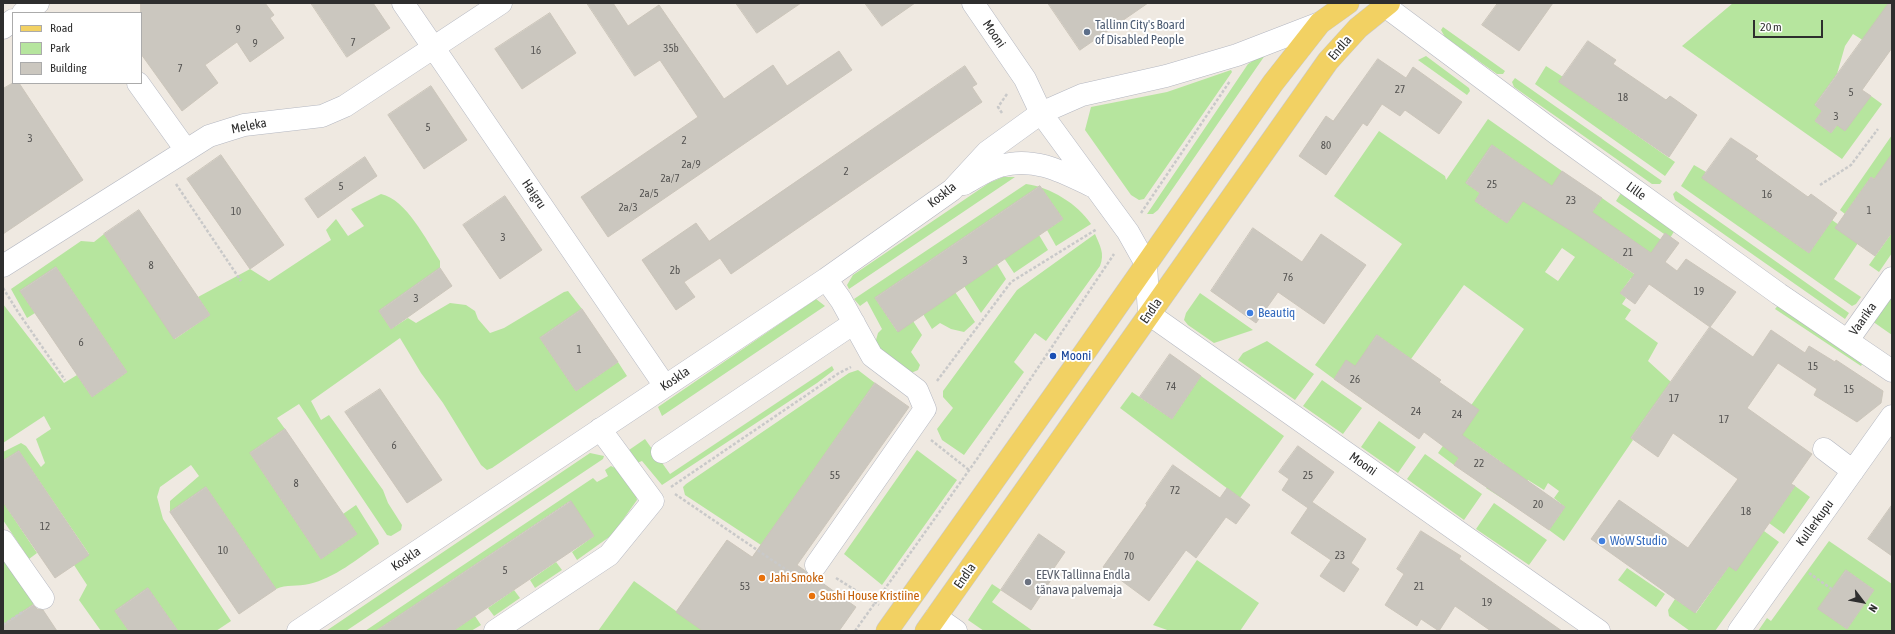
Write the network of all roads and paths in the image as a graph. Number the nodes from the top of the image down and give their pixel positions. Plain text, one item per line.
1 (38, 3) edge
2 (403, 3) edge
3 (501, 3) edge
4 (973, 3) edge
5 (1348, 3) edge
6 (1387, 4) edge
7 (24, 12) edge
8 (12, 21) edge
9 (1320, 23) junction
10 (3, 28) edge
11 (435, 48) junction
12 (1234, 75) dead end
13 (139, 84) edge
14 (1011, 89) dead end
15 (998, 106) dead end
16 (1041, 113) junction
17 (1878, 129) dead end
18 (186, 150) junction
19 (163, 165) junction
20 (1820, 185) dead end
21 (1094, 187) junction
22 (952, 190) junction
23 (1139, 216) dead end
24 (1101, 227) dead end
25 (1115, 252) dead end
26 (1146, 264) junction
27 (3, 266) edge
28 (1892, 278) edge
29 (826, 279) junction
30 (242, 281) dead end
31 (3, 287) edge
32 (1149, 314) junction
33 (854, 323) junction
34 (1848, 340) junction
35 (872, 356) junction
36 (1892, 371) edge
37 (65, 380) dead end
38 (665, 386) junction
39 (922, 402) junction
40 (1892, 416) edge
41 (913, 425) junction
42 (600, 429) junction
43 (1824, 449) dead end
44 (662, 452) dead end
45 (968, 470) junction
46 (1853, 471) junction
47 (3, 541) edge
48 (816, 565) junction
49 (1806, 571) dead end
50 (1832, 590) dead end
51 (43, 598) dead end
52 (874, 602) junction
53 (881, 607) dead end
54 (931, 624) edge
55 (298, 631) edge
56 (495, 631) edge
57 (855, 631) edge
58 (887, 631) edge
59 (956, 631) edge
60 (1599, 631) edge
61 (1739, 631) edge

1 - 7 street
2 - 11 street, Haigru
3 - 11 street, Meleka
4 - 16 street, Mooni
5 - 9 main road
6 - 32 main road, Endla
6 - 34 street, Lille
8 - 10 street
9 - 16 street, Koskla
9 - 26 main road
11 - 18 street, Meleka
11 - 38 street, Haigru
12 - 23 path
13 - 18 street
14 - 15 path
16 - 21 street, Mooni
16 - 22 street, Koskla
17 - 20 path
18 - 19 street, Meleka
19 - 27 street, Meleka
19 - 30 path
21 - 22 street
21 - 26 street, Mooni
22 - 29 street, Koskla
24 - 39 path
25 - 45 path
26 - 32 street, Mooni
26 - 58 main road
28 - 34 street, Vaarika
29 - 33 street
29 - 38 street, Koskla
31 - 37 path
32 - 54 main road, Endla
32 - 60 street, Mooni
33 - 35 street
33 - 44 street
34 - 36 street, Lille
35 - 39 street
35 - 48 path
38 - 42 street, Koskla
39 - 41 street
40 - 46 street, Kullerkupu
41 - 45 path
41 - 48 street
42 - 55 street, Koskla
42 - 56 street
43 - 46 street
45 - 52 path
46 - 61 street, Kullerkupu
47 - 51 street
48 - 52 path
49 - 50 path
52 - 53 path
52 - 57 path
54 - 59 street

